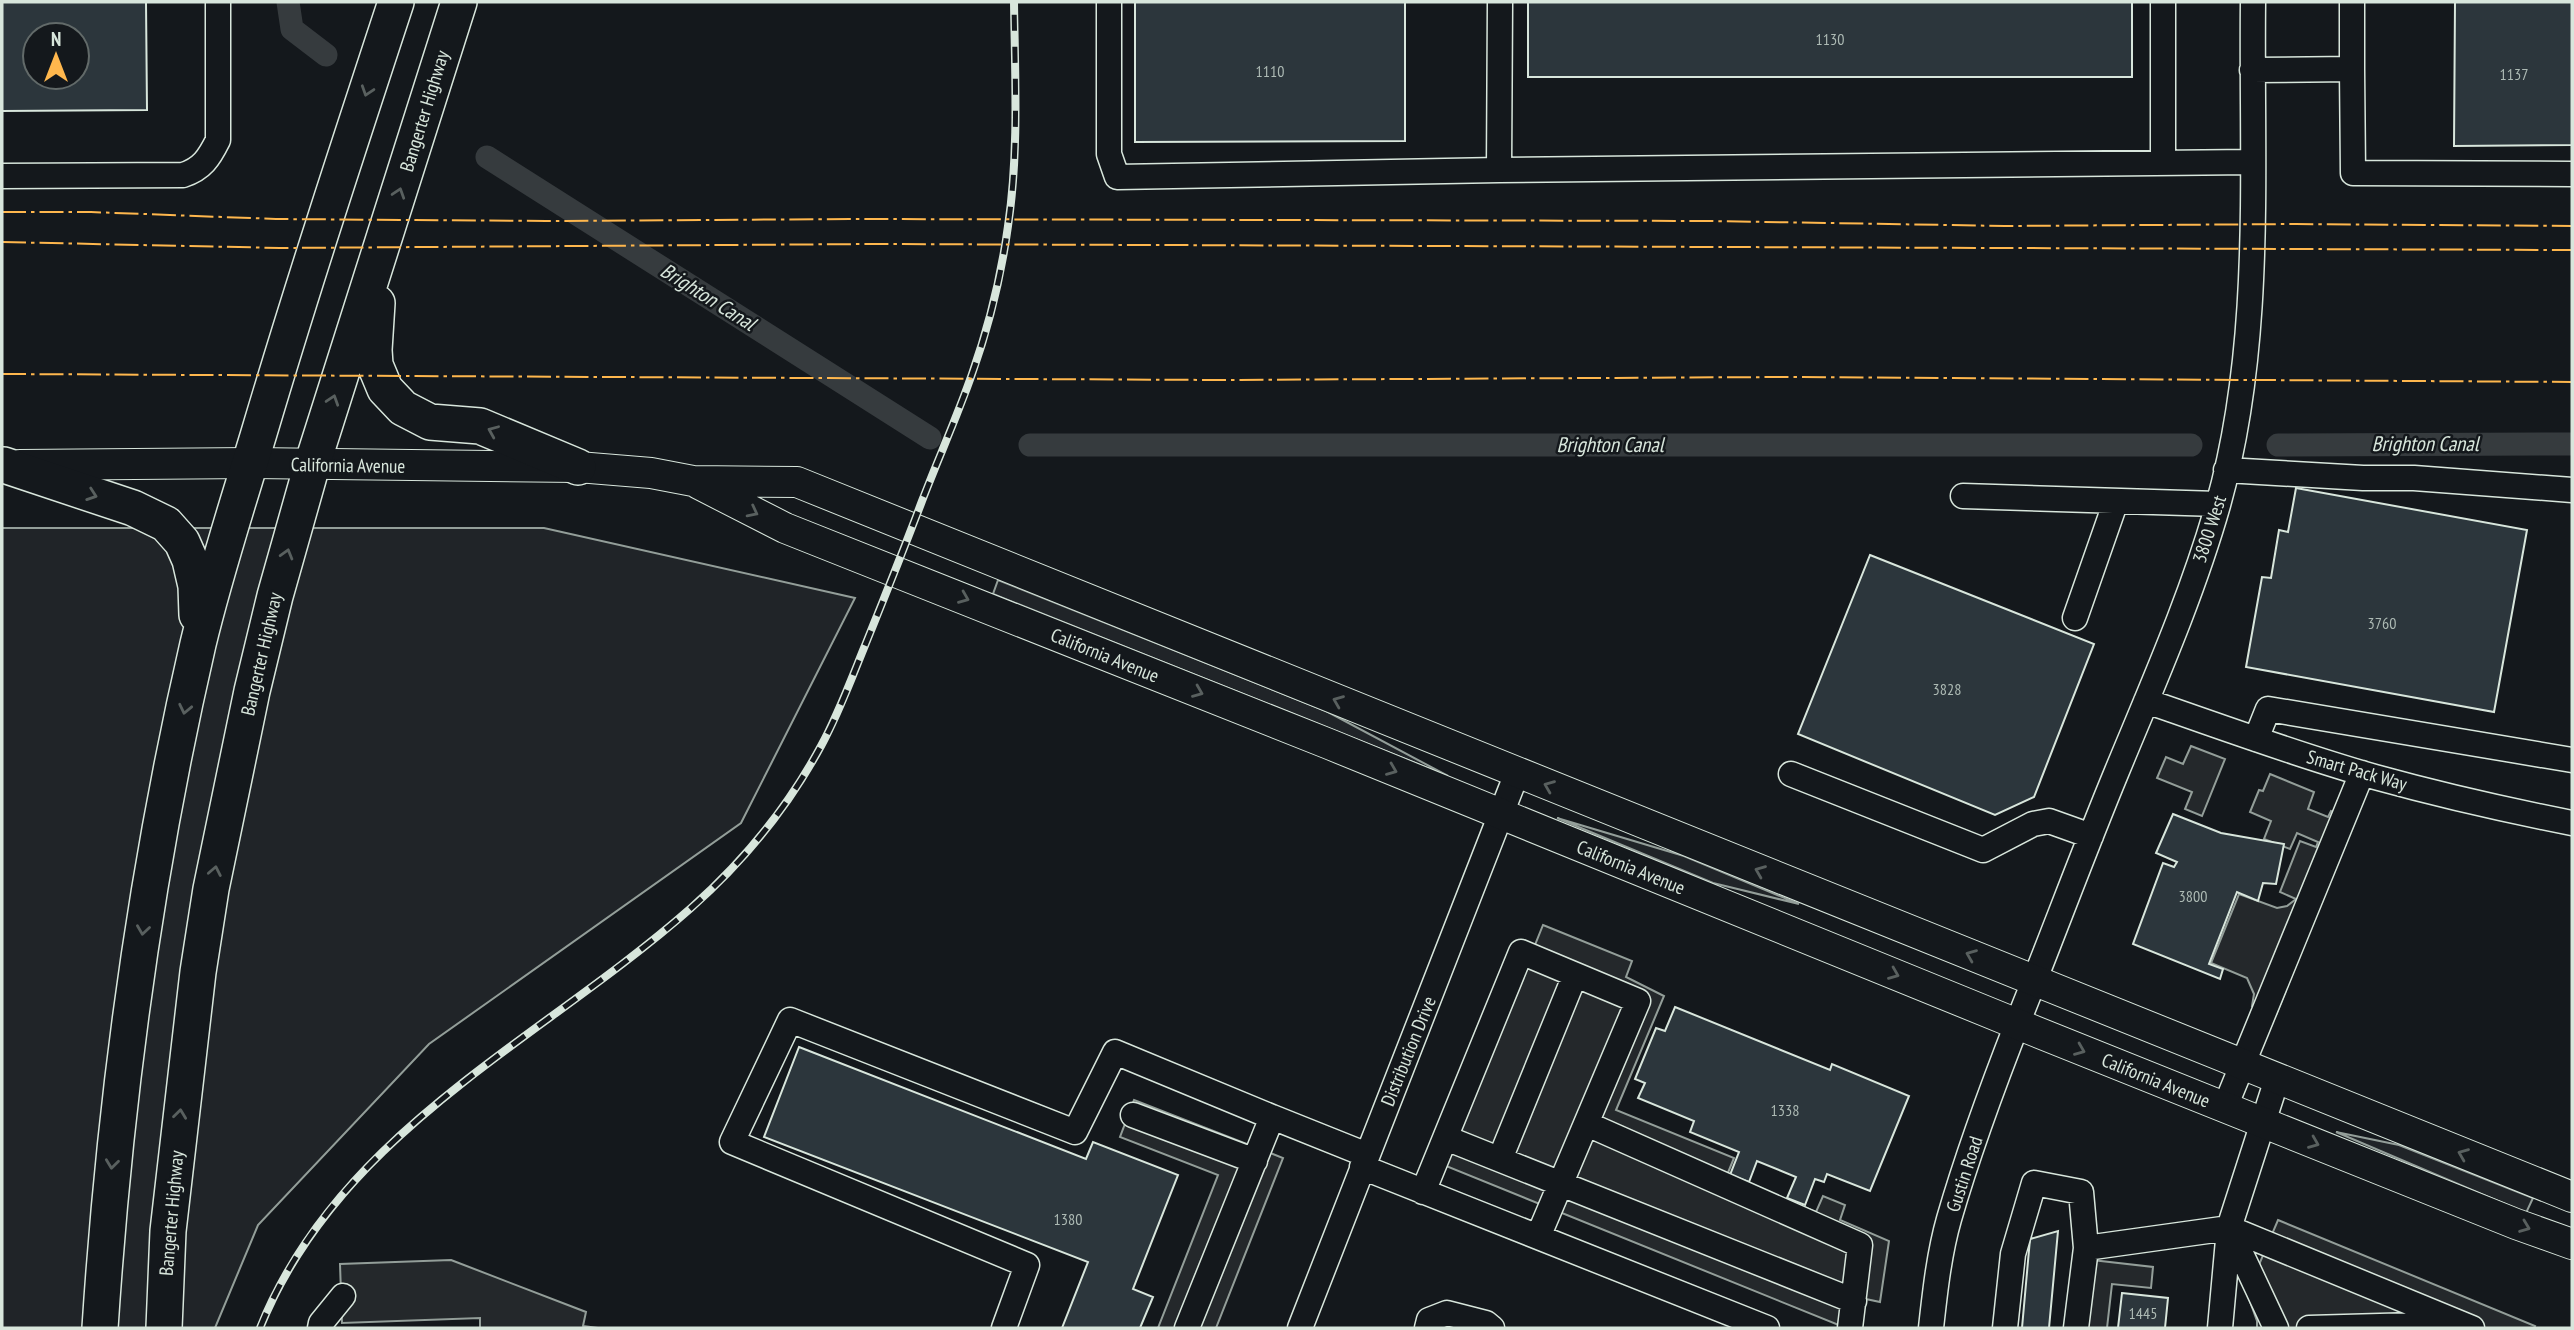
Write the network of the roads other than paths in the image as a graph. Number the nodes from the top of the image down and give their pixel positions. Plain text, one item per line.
1 (218, 2) edge
2 (396, 2) edge
3 (459, 2) edge
4 (1109, 2) edge
5 (1500, 2) edge
6 (2163, 2) edge
7 (2253, 2) edge
8 (2352, 2) edge
9 (2352, 69) junction
10 (2252, 70) junction
11 (2252, 162) junction
12 (2163, 163) junction
13 (1499, 170) junction
14 (2572, 174) edge
15 (2, 176) edge
16 (378, 258) junction
17 (250, 463) junction
18 (3, 465) edge
19 (312, 465) junction
20 (578, 467) junction
21 (2226, 470) junction
22 (693, 481) junction
23 (2572, 489) edge
24 (1963, 496) dead end
25 (2116, 501) junction
26 (2218, 504) junction
27 (2075, 618) dead end
28 (199, 643) junction
29 (2146, 701) junction
30 (2256, 739) junction
31 (2572, 760) edge
32 (1517, 773) junction
33 (2362, 773) junction
34 (1791, 774) dead end
35 (1501, 815) junction
36 (2572, 823) edge
37 (2091, 836) junction
38 (1575, 975) junction
39 (2035, 980) junction
40 (2017, 1024) junction
41 (2242, 1064) junction
42 (2277, 1079) junction
43 (2225, 1107) junction
44 (1133, 1115) dead end
45 (1272, 1117) junction
46 (2262, 1122) junction
47 (1587, 1124) junction
48 (1446, 1138) junction
49 (1500, 1159) junction
50 (1255, 1161) junction
51 (1364, 1161) junction
52 (1560, 1184) junction
53 (1423, 1192) junction
54 (2572, 1197) edge
55 (2229, 1228) junction
56 (1538, 1237) junction
57 (2572, 1244) edge
58 (2087, 1248) junction
59 (343, 1296) dead end
60 (1854, 1300) junction
61 (2466, 1326) edge
62 (100, 1328) edge
63 (164, 1328) edge
64 (320, 1328) edge
65 (1004, 1328) edge
66 (1187, 1328) edge
67 (1300, 1328) edge
68 (1427, 1328) edge
69 (1492, 1328) edge
70 (1767, 1328) edge
71 (1850, 1328) edge
72 (1931, 1328) edge
73 (2005, 1328) edge
74 (2076, 1328) edge
75 (2220, 1328) edge
76 (2276, 1328) edge
77 (2309, 1328) edge

1 - 15 street
2 -> 17 highway
16 -> 3 highway, Bangerter Highway
4 - 13 street
5 - 13 street
6 - 12 street
7 - 10 street, 3800 West
8 - 9 street
9 - 10 street
9 - 14 street
10 - 11 street, 3800 West
11 - 12 street
11 - 21 street, 3800 West
12 - 13 street
19 -> 16 highway, Bangerter Highway
20 -> 16 highway
17 - 18 main road, California Avenue
17 - 19 main road, California Avenue
17 - 28 highway
18 -> 28 highway
19 - 20 main road, California Avenue
63 -> 19 highway, Bangerter Highway
20 - 22 main road, California Avenue
21 - 23 street
21 - 26 street, 3800 West
32 -> 22 main road, California Avenue
22 -> 35 main road, California Avenue
24 - 25 street
25 - 26 street
25 - 27 street
26 - 29 street, 3800 West
28 -> 62 highway
29 - 30 street, Smart Pack Way
29 - 37 street, 3800 West
30 - 31 street
30 - 33 street, Smart Pack Way
32 - 35 street, Distribution Drive
39 -> 32 main road, California Avenue
33 - 36 street, Smart Pack Way
33 - 41 street
34 - 37 street
35 -> 40 main road, California Avenue
35 - 51 street, Distribution Drive
37 - 39 street, 3800 West
38 - 47 street
38 - 48 street
38 - 49 street
39 - 40 street, 3800 West
39 - 41 main road, California Avenue
40 -> 43 main road, California Avenue
40 - 72 street, Gustin Road
41 - 42 main road, California Avenue
41 - 43 street
42 - 46 street
54 -> 42 main road, California Avenue
43 - 46 main road, California Avenue
44 - 50 street
45 - 50 street
45 - 51 street
45 - 65 street
46 - 55 street
46 -> 57 main road, California Avenue
47 - 52 street
47 - 60 street
48 - 49 street
48 - 53 street
49 - 52 street
50 - 66 street
51 - 53 street
51 - 67 street, Distribution Drive
52 - 56 street
52 - 60 street
53 - 56 street
55 - 58 street
55 - 61 street
55 - 75 street
55 - 76 street
56 - 70 street
58 - 73 street
58 - 74 street
59 - 64 street
60 - 71 street
61 - 77 street
68 - 69 street

